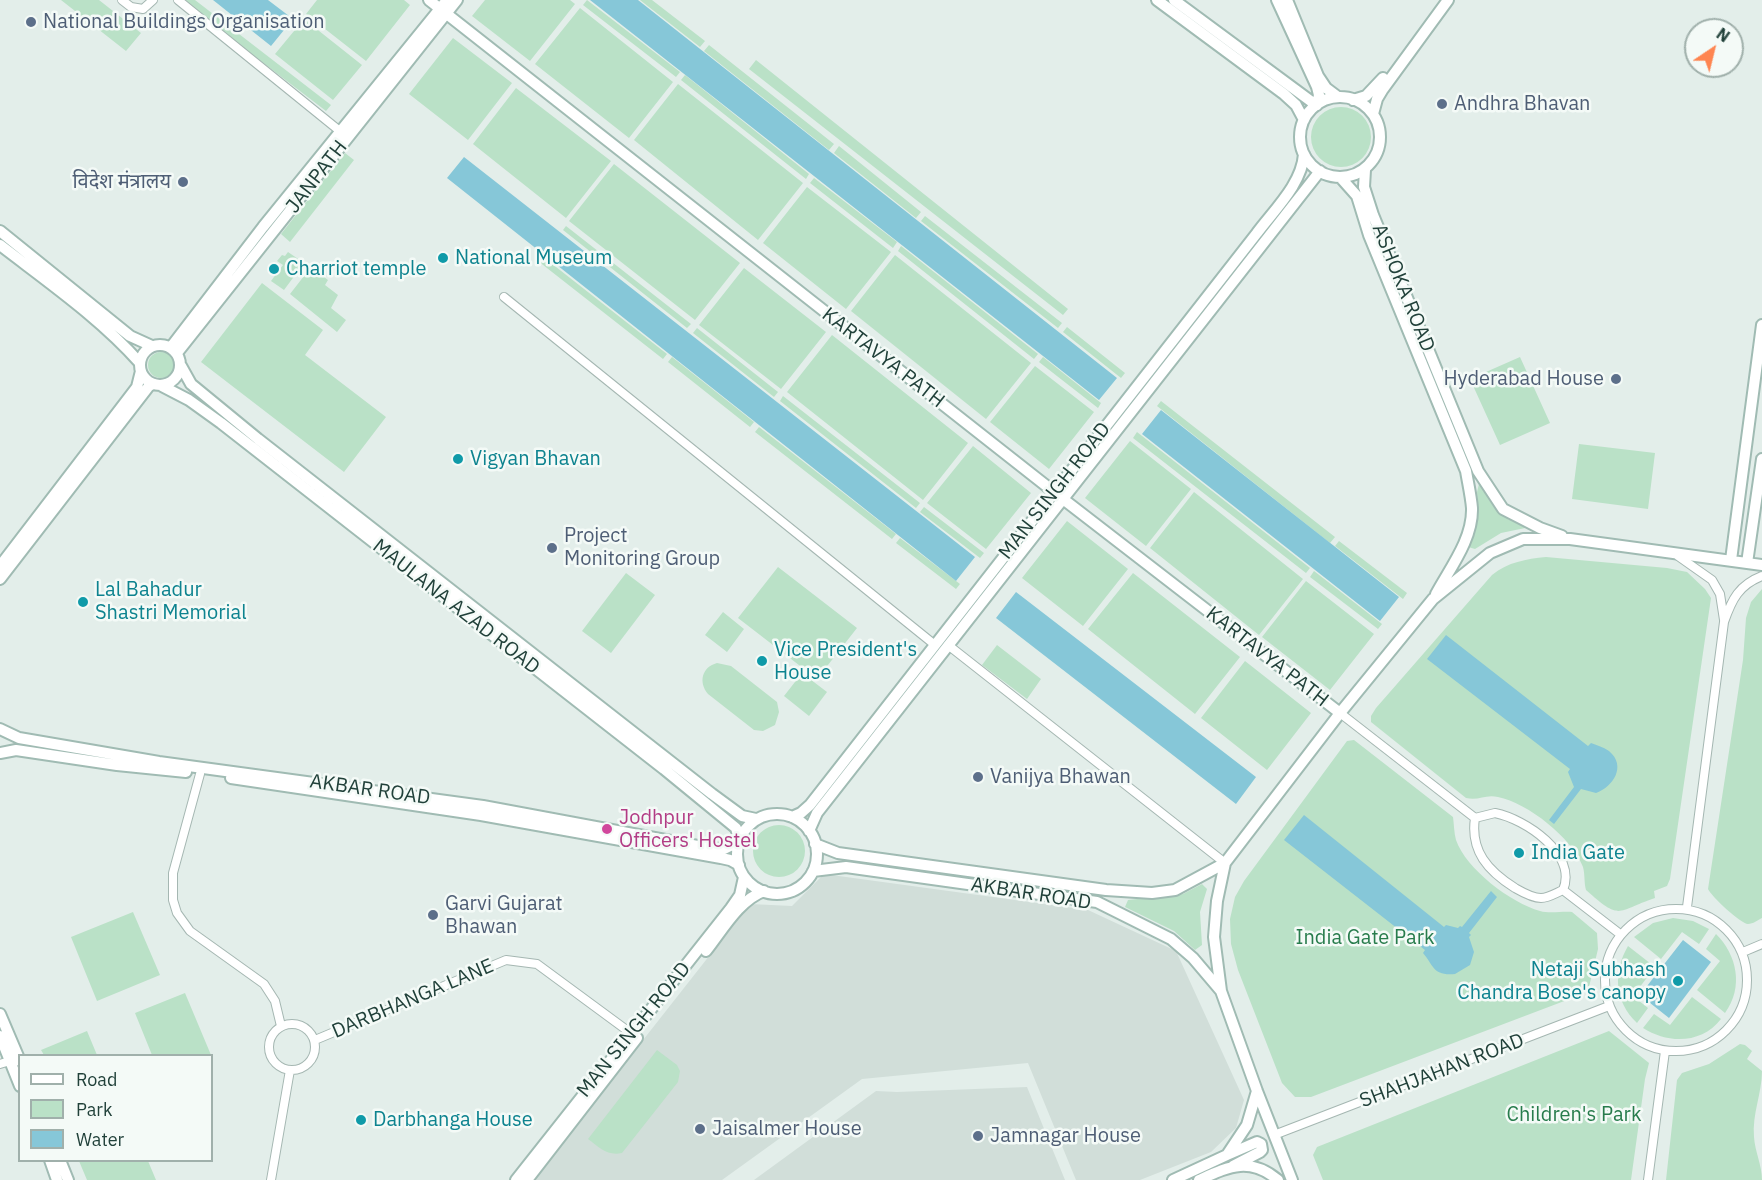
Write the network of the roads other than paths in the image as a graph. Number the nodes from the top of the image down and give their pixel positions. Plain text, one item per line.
1 (122, 0) edge
2 (153, 0) edge
3 (178, 0) edge
4 (429, 0) edge
5 (457, 0) edge
6 (1157, 0) edge
7 (1174, 0) edge
8 (1277, 0) edge
9 (1287, 0) edge
10 (1440, 0) edge
11 (1448, 0) edge
12 (444, 8) edge
13 (1338, 97) junction
14 (1353, 100) junction
15 (1316, 105) junction
16 (1373, 114) junction
17 (1304, 120) junction
18 (341, 132) junction
19 (1304, 154) junction
20 (1365, 170) junction
21 (1320, 171) junction
22 (1341, 178) junction
23 (0, 231) edge
24 (0, 245) edge
25 (504, 297) dead end
26 (1762, 326) edge
27 (152, 346) junction
28 (174, 350) junction
29 (181, 366) junction
30 (140, 367) junction
31 (158, 385) junction
32 (1762, 459) edge
33 (1059, 496) junction
34 (1570, 539) junction
35 (1670, 552) junction
36 (1731, 560) junction
37 (1747, 562) junction
38 (1762, 565) edge
39 (0, 566) edge
40 (1762, 576) edge
41 (0, 579) edge
42 (1433, 599) junction
43 (1724, 622) junction
44 (934, 645) junction
45 (948, 645) junction
46 (1340, 713) junction
47 (0, 729) edge
48 (0, 753) edge
49 (200, 774) junction
50 (792, 817) junction
51 (1475, 818) junction
52 (756, 819) junction
53 (809, 831) junction
54 (739, 841) junction
55 (815, 844) junction
56 (1225, 863) junction
57 (739, 865) junction
58 (813, 871) junction
59 (744, 877) junction
60 (762, 890) junction
61 (1563, 890) junction
62 (1116, 891) junction
63 (1687, 907) junction
64 (1113, 910) junction
65 (1620, 934) junction
66 (1762, 944) edge
67 (1743, 952) junction
68 (1221, 991) junction
69 (1609, 1006) junction
70 (0, 1014) edge
71 (281, 1026) junction
72 (632, 1034) junction
73 (0, 1036) edge
74 (315, 1040) junction
75 (1665, 1051) junction
76 (10, 1062) edge
77 (290, 1070) junction
78 (18, 1081) edge
79 (1257, 1091) junction
80 (1276, 1139) junction
81 (1259, 1146) junction
82 (1227, 1155) junction
83 (50, 1162) edge
84 (60, 1162) edge
85 (1233, 1166) junction
86 (57, 1180) edge
87 (68, 1180) edge
88 (271, 1180) edge
89 (516, 1180) edge
90 (527, 1180) edge
91 (1173, 1180) edge
92 (1199, 1180) edge
93 (1278, 1180) edge
94 (1292, 1180) edge
95 (1648, 1180) edge

1 - 2 street
3 - 18 street
4 - 12 main road, KARTAVYA PATH
5 - 12 main road, JANPATH
6 - 17 main road
7 - 15 main road
8 - 15 main road
9 - 13 main road
10 - 14 main road
11 - 16 main road
12 - 18 main road, JANPATH
12 - 28 main road, JANPATH
12 - 33 main road, KARTAVYA PATH
13 - 14 main road
13 - 15 main road
14 - 16 main road
15 - 17 main road
16 - 20 main road
17 - 19 main road
18 - 28 main road, JANPATH
19 - 21 main road
19 - 33 main road, MAN SINGH ROAD
20 - 22 main road
20 - 34 main road, ASHOKA ROAD
21 - 22 main road
21 - 33 main road, MAN SINGH ROAD
22 - 42 main road, ASHOKA ROAD
23 - 27 main road
24 - 30 main road
25 - 44 street
26 - 36 main road
27 - 28 main road
27 - 30 main road
28 - 29 main road
29 - 31 main road
29 - 52 main road, MAULANA AZAD ROAD
30 - 31 main road
30 - 39 main road
31 - 41 main road
31 - 54 main road, MAULANA AZAD ROAD
32 - 37 main road
33 - 44 main road, MAN SINGH ROAD
33 - 45 main road, MAN SINGH ROAD
33 - 46 main road, KARTAVYA PATH
34 - 35 main road
34 - 42 main road
35 - 36 main road
35 - 43 street
36 - 37 main road
37 - 38 main road
40 - 43 street
42 - 46 main road
43 - 63 street
44 - 50 main road, MAN SINGH ROAD
45 - 53 main road, MAN SINGH ROAD
45 - 56 street
46 - 51 street
46 - 56 main road
47 - 54 main road, AKBAR ROAD
48 - 49 main road, AKBAR ROAD
49 - 57 main road, AKBAR ROAD
49 - 71 street
50 - 52 main road
50 - 53 main road
51 - 61 street
51 - 61 street
52 - 54 main road
53 - 55 main road
54 - 57 main road
55 - 58 main road
55 - 62 main road, AKBAR ROAD
56 - 62 main road, AKBAR ROAD
56 - 68 main road
57 - 59 main road
58 - 60 main road
58 - 64 main road, AKBAR ROAD
59 - 60 main road
59 - 72 main road, MAN SINGH ROAD
60 - 90 main road, MAN SINGH ROAD
61 - 65 street
62 - 64 main road
63 - 65 street
63 - 67 street
64 - 68 main road, AKBAR ROAD
65 - 69 street
66 - 67 street
67 - 75 street
68 - 79 main road
69 - 75 street
69 - 80 street, SHAHJAHAN ROAD
70 - 76 main road
71 - 74 street
71 - 77 street
72 - 74 street, DARBHANGA LANE
72 - 89 main road, MAN SINGH ROAD
73 - 76 main road
74 - 77 street
75 - 95 street
76 - 78 main road
77 - 88 street
79 - 80 main road
79 - 82 main road
80 - 81 main road
80 - 94 main road
81 - 82 main road
81 - 85 main road
82 - 91 main road
83 - 86 main road
84 - 87 main road
85 - 92 main road
85 - 93 main road

